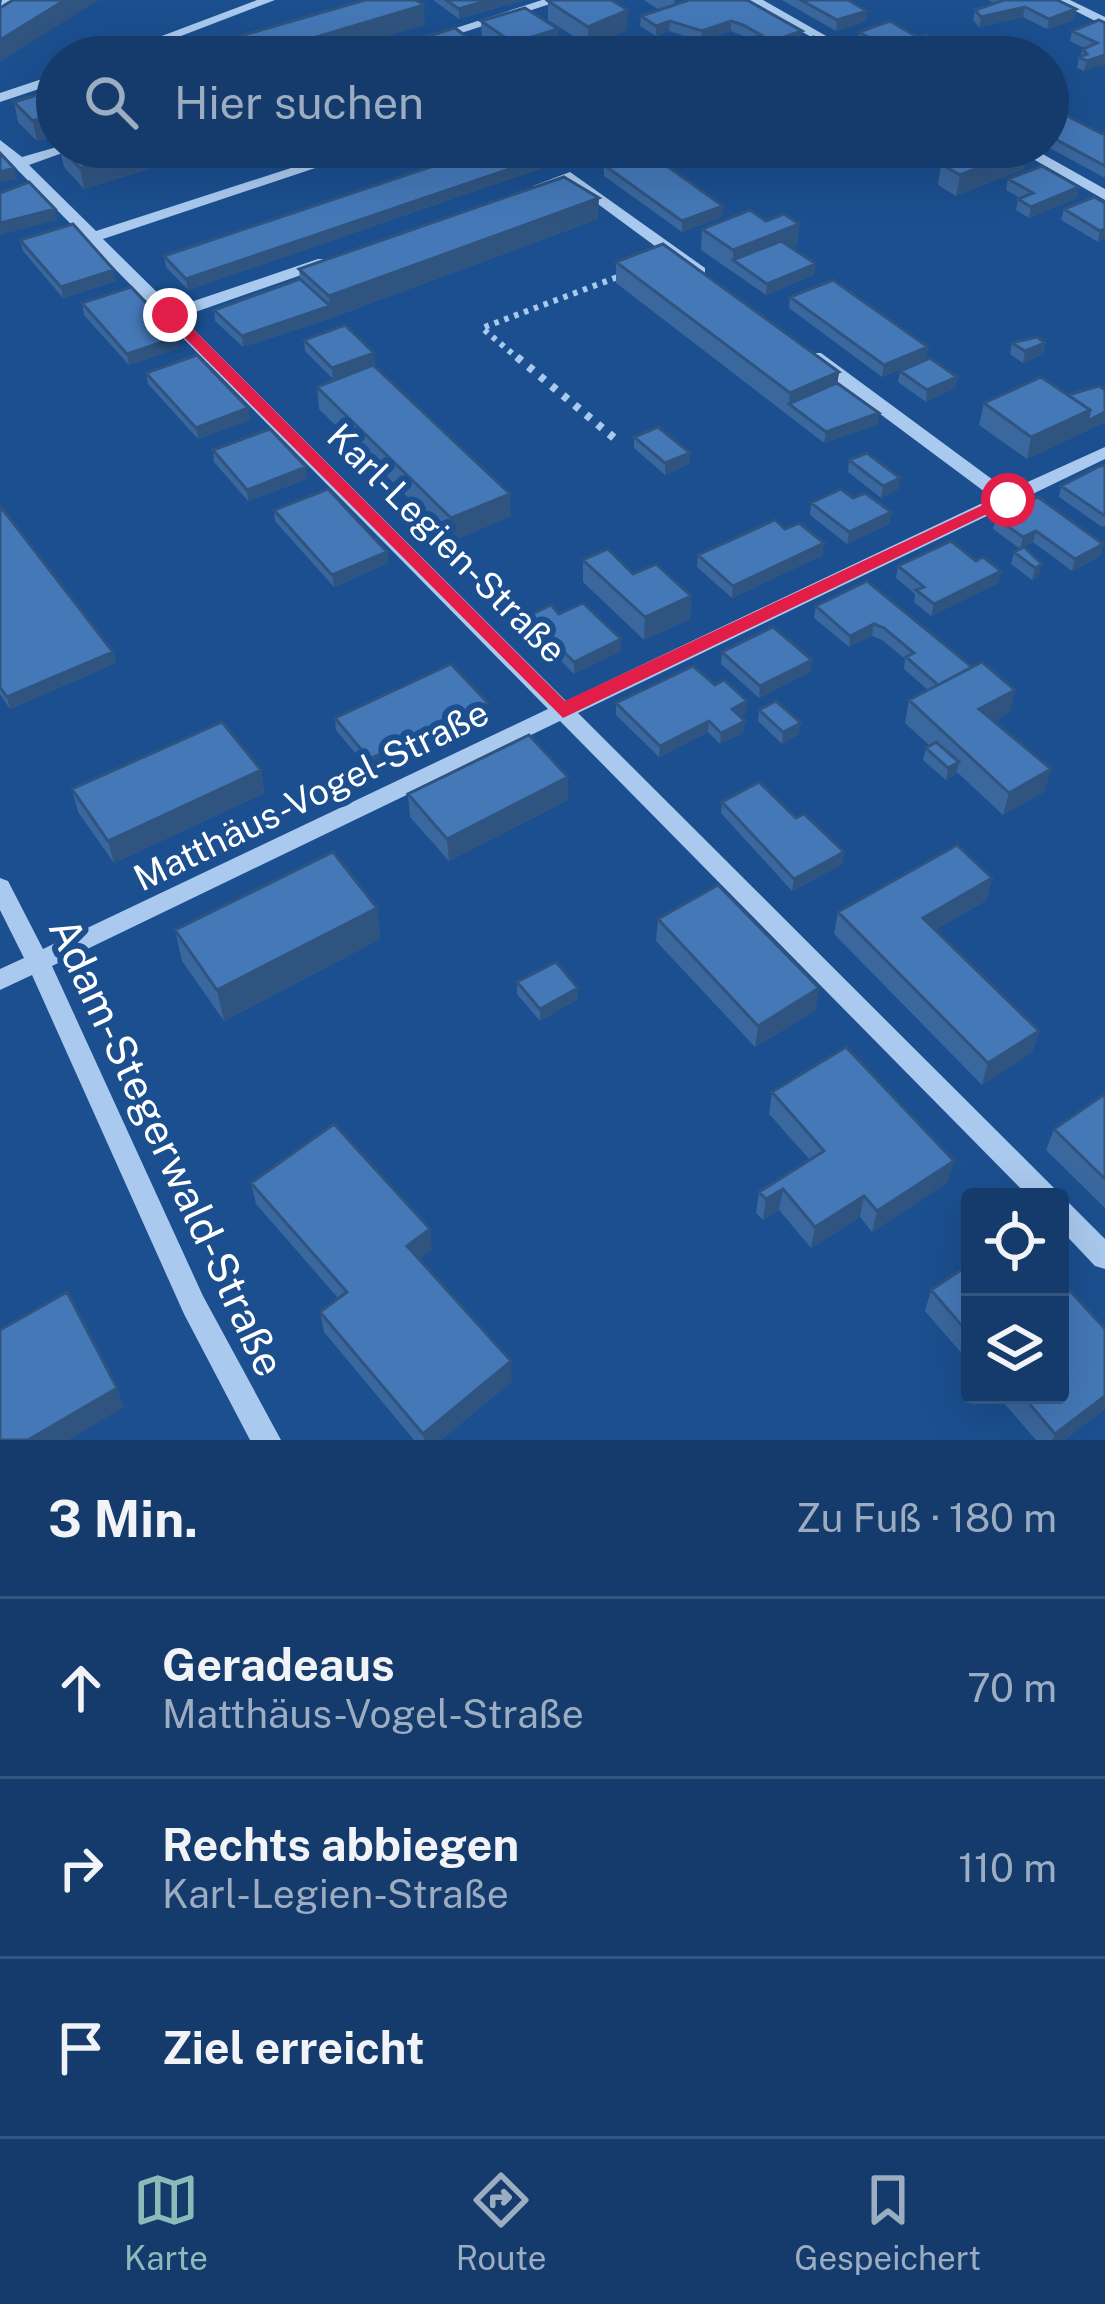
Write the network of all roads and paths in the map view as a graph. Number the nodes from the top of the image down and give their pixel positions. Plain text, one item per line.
1 (11, 0) edge
2 (268, 0) edge
3 (556, 0) edge
4 (753, 0) edge
5 (1060, 0) edge
6 (0, 7) edge
7 (1105, 22) edge
8 (170, 36) edge
9 (437, 36) edge
10 (818, 36) edge
11 (36, 85) edge
12 (0, 98) edge
13 (0, 144) edge
14 (36, 158) edge
15 (19, 163) junction
16 (306, 168) edge
17 (1057, 168) edge
18 (526, 191) edge
19 (1105, 194) edge
20 (94, 237) junction
21 (348, 253) edge
22 (677, 254) junction
23 (714, 281) edge
24 (170, 315) junction
25 (806, 350) edge
26 (619, 442) dead end
27 (1104, 454) edge
28 (1008, 500) junction
29 (563, 711) junction
30 (0, 887) edge
31 (39, 961) junction
32 (0, 980) edge
33 (1037, 1188) edge
34 (1069, 1220) edge
35 (1105, 1257) edge
36 (266, 1440) edge

1 - 6 street
2 - 8 street
3 - 9 street
4 - 10 street
5 - 7 street
11 - 12 street
13 - 15 street, Karl-Legien-Straße
14 - 15 street
15 - 20 street, Karl-Legien-Straße
16 - 20 street
17 - 19 street
18 - 22 street
20 - 24 street, Karl-Legien-Straße
21 - 24 street
22 - 23 street
22 - 26 path
24 - 29 street, Karl-Legien-Straße
25 - 28 street
27 - 28 street, Matthäus-Vogel-Straße
28 - 29 street, Matthäus-Vogel-Straße
29 - 31 street, Matthäus-Vogel-Straße
29 - 33 street, Karl-Legien-Straße
30 - 31 street, Adam-Stegerwald-Straße
31 - 32 street, Matthäus-Vogel-Straße
31 - 36 street, Adam-Stegerwald-Straße
34 - 35 street

